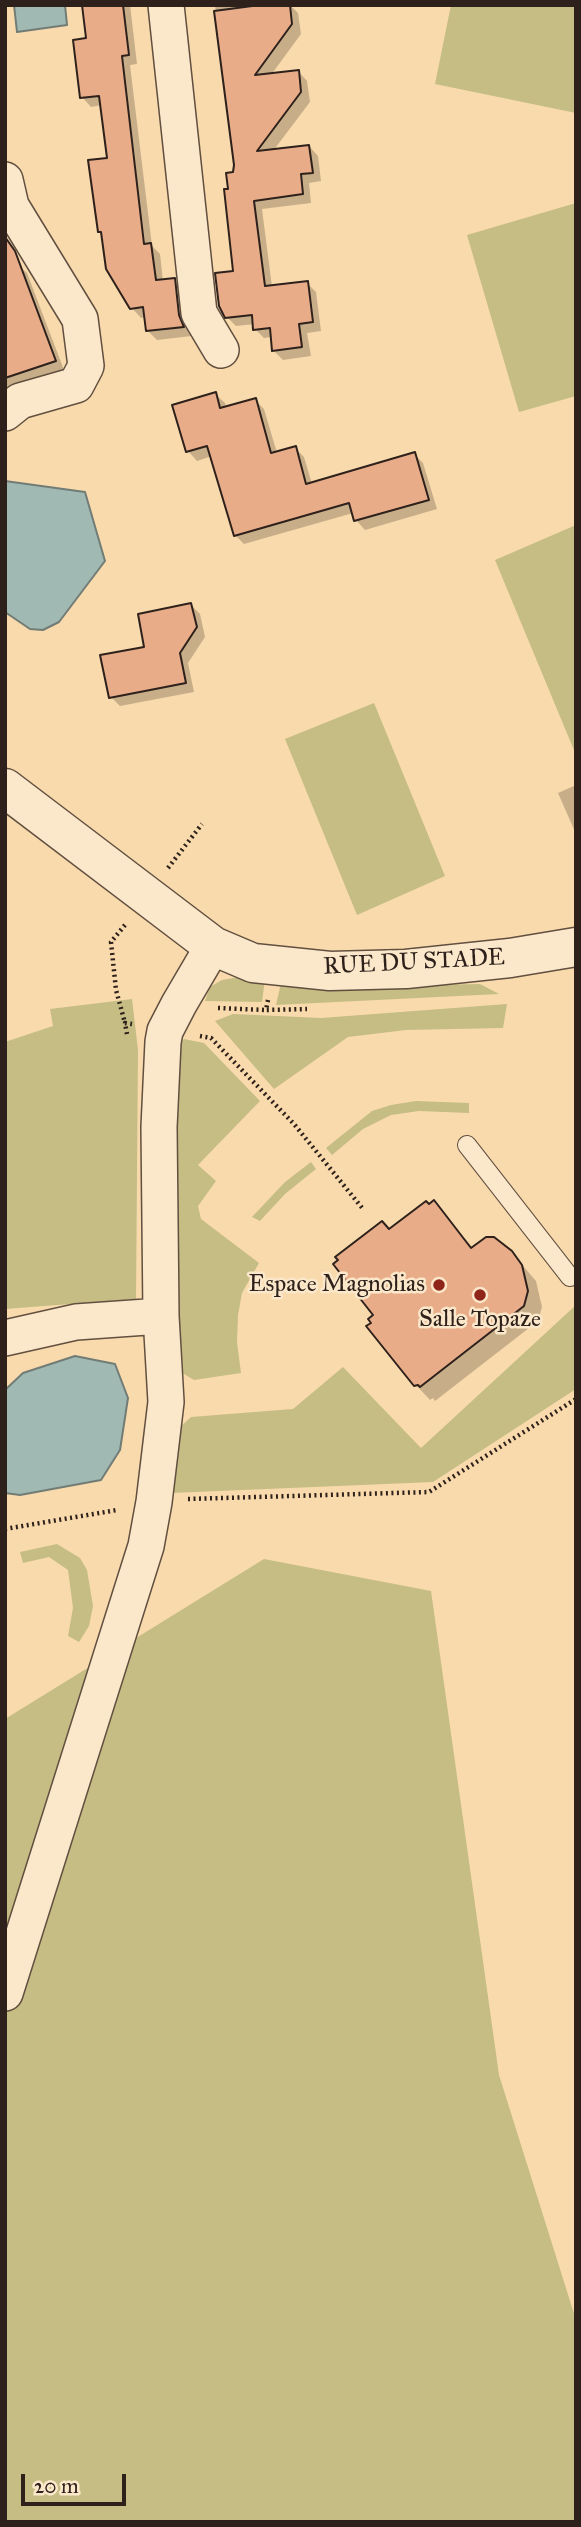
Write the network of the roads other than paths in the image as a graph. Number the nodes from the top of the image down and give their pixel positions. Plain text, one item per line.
1 (166, 5) edge
2 (5, 180) edge
3 (221, 350) dead end
4 (5, 413) edge
5 (5, 788) edge
6 (212, 946) junction
7 (576, 947) edge
8 (467, 1145) dead end
9 (570, 1277) dead end
10 (161, 1316) junction
11 (5, 1338) edge
12 (5, 1993) edge

1 - 3 street
2 - 4 street
5 - 6 street, RUE DU STADE
6 - 7 street, RUE DU STADE
6 - 10 street
8 - 9 lane
10 - 11 street
10 - 12 street

